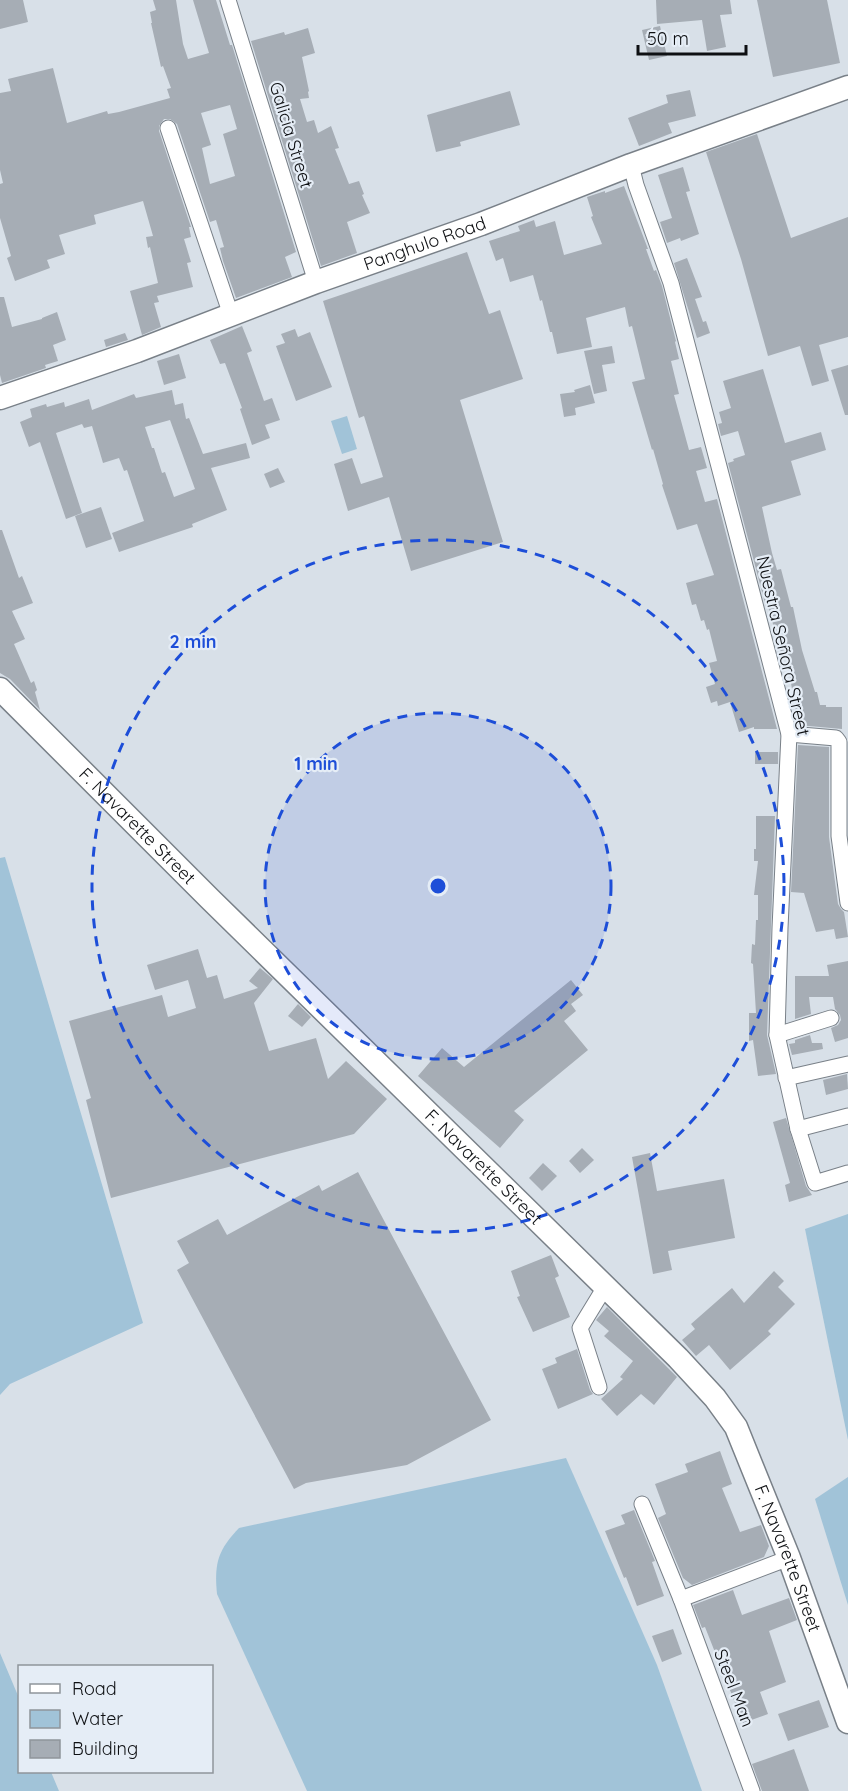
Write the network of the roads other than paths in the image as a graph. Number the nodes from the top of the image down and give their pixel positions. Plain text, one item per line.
1 (228, 0) edge
2 (848, 87) edge
3 (168, 128) dead end
4 (631, 165) junction
5 (316, 282) junction
6 (231, 315) junction
7 (0, 398) edge
8 (0, 689) edge
9 (789, 734) junction
10 (848, 903) edge
11 (831, 1018) dead end
12 (777, 1035) junction
13 (848, 1064) edge
14 (786, 1078) junction
15 (848, 1116) edge
16 (798, 1129) junction
17 (848, 1173) edge
18 (605, 1287) junction
19 (599, 1387) dead end
20 (642, 1504) dead end
21 (789, 1558) junction
22 (681, 1599) junction
23 (848, 1722) edge
24 (752, 1791) edge

1 - 5 street, Galicia Street
2 - 4 main road, Panghulo Road
3 - 6 street
4 - 5 main road, Panghulo Road
4 - 9 street, Nuestra Señora Street
5 - 6 main road, Panghulo Road
6 - 7 main road, Panghulo Road
8 - 18 main road, F. Navarette Street
9 - 10 street
9 - 12 street, Nuestra Señora Street
11 - 12 street
12 - 14 street, Nuestra Señora Street
13 - 14 street
14 - 16 street, Nuestra Señora Street
15 - 16 street
16 - 17 street, Nuestra Señora Street
18 - 19 street
18 - 21 main road, F. Navarette Street
20 - 22 street, Steel Man
21 - 22 street
21 - 23 main road, F. Navarette Street
22 - 24 street, Steel Man

